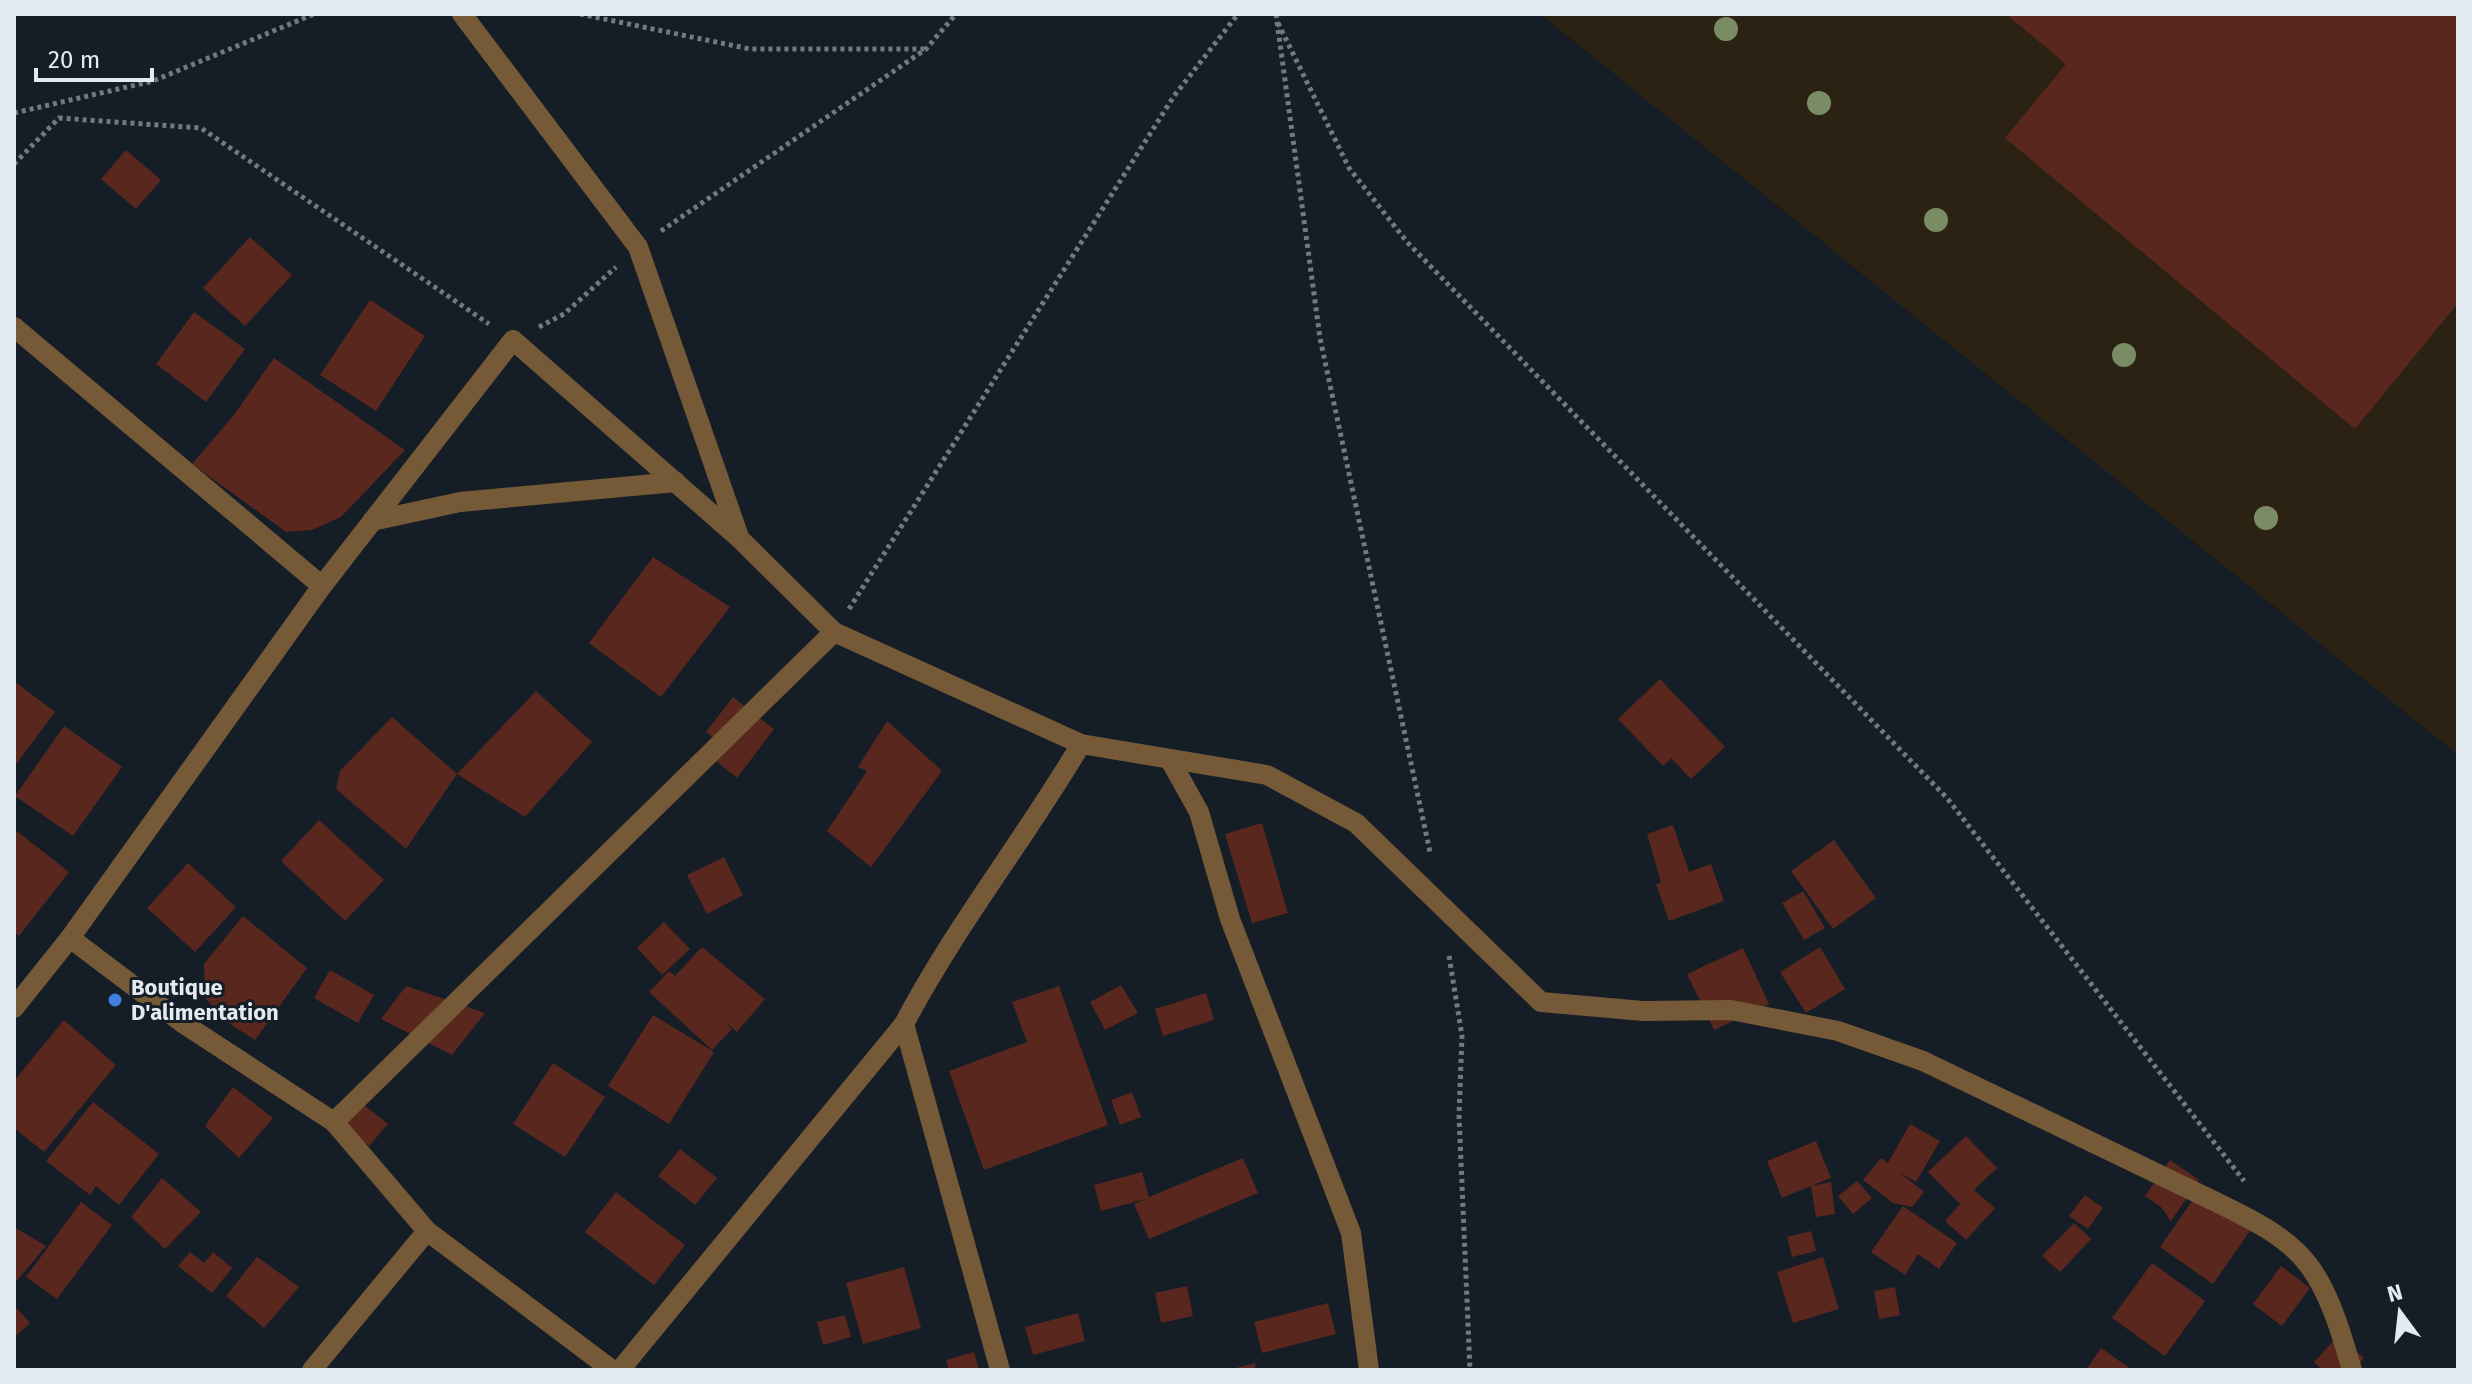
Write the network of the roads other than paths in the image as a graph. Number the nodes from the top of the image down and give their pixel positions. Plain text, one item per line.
1 (462, 14) edge
2 (14, 327) edge
3 (676, 482) junction
4 (372, 521) junction
5 (739, 538) junction
6 (322, 586) junction
7 (834, 632) junction
8 (1081, 744) junction
9 (1170, 760) junction
10 (70, 938) junction
11 (14, 1008) edge
12 (904, 1024) junction
13 (334, 1122) junction
14 (427, 1231) junction
15 (312, 1370) edge
16 (612, 1370) edge
17 (620, 1370) edge
18 (1000, 1370) edge
19 (1369, 1370) edge
20 (2352, 1370) edge

1 - 5 street
2 - 6 street
3 - 4 street
3 - 4 street
3 - 5 street
4 - 6 street
5 - 7 street
6 - 10 street
7 - 8 street
7 - 13 street
8 - 9 street
8 - 12 street
9 - 19 street
9 - 20 street
10 - 11 street
10 - 13 street
12 - 17 street
12 - 18 street
13 - 14 street
14 - 15 street
14 - 16 street

